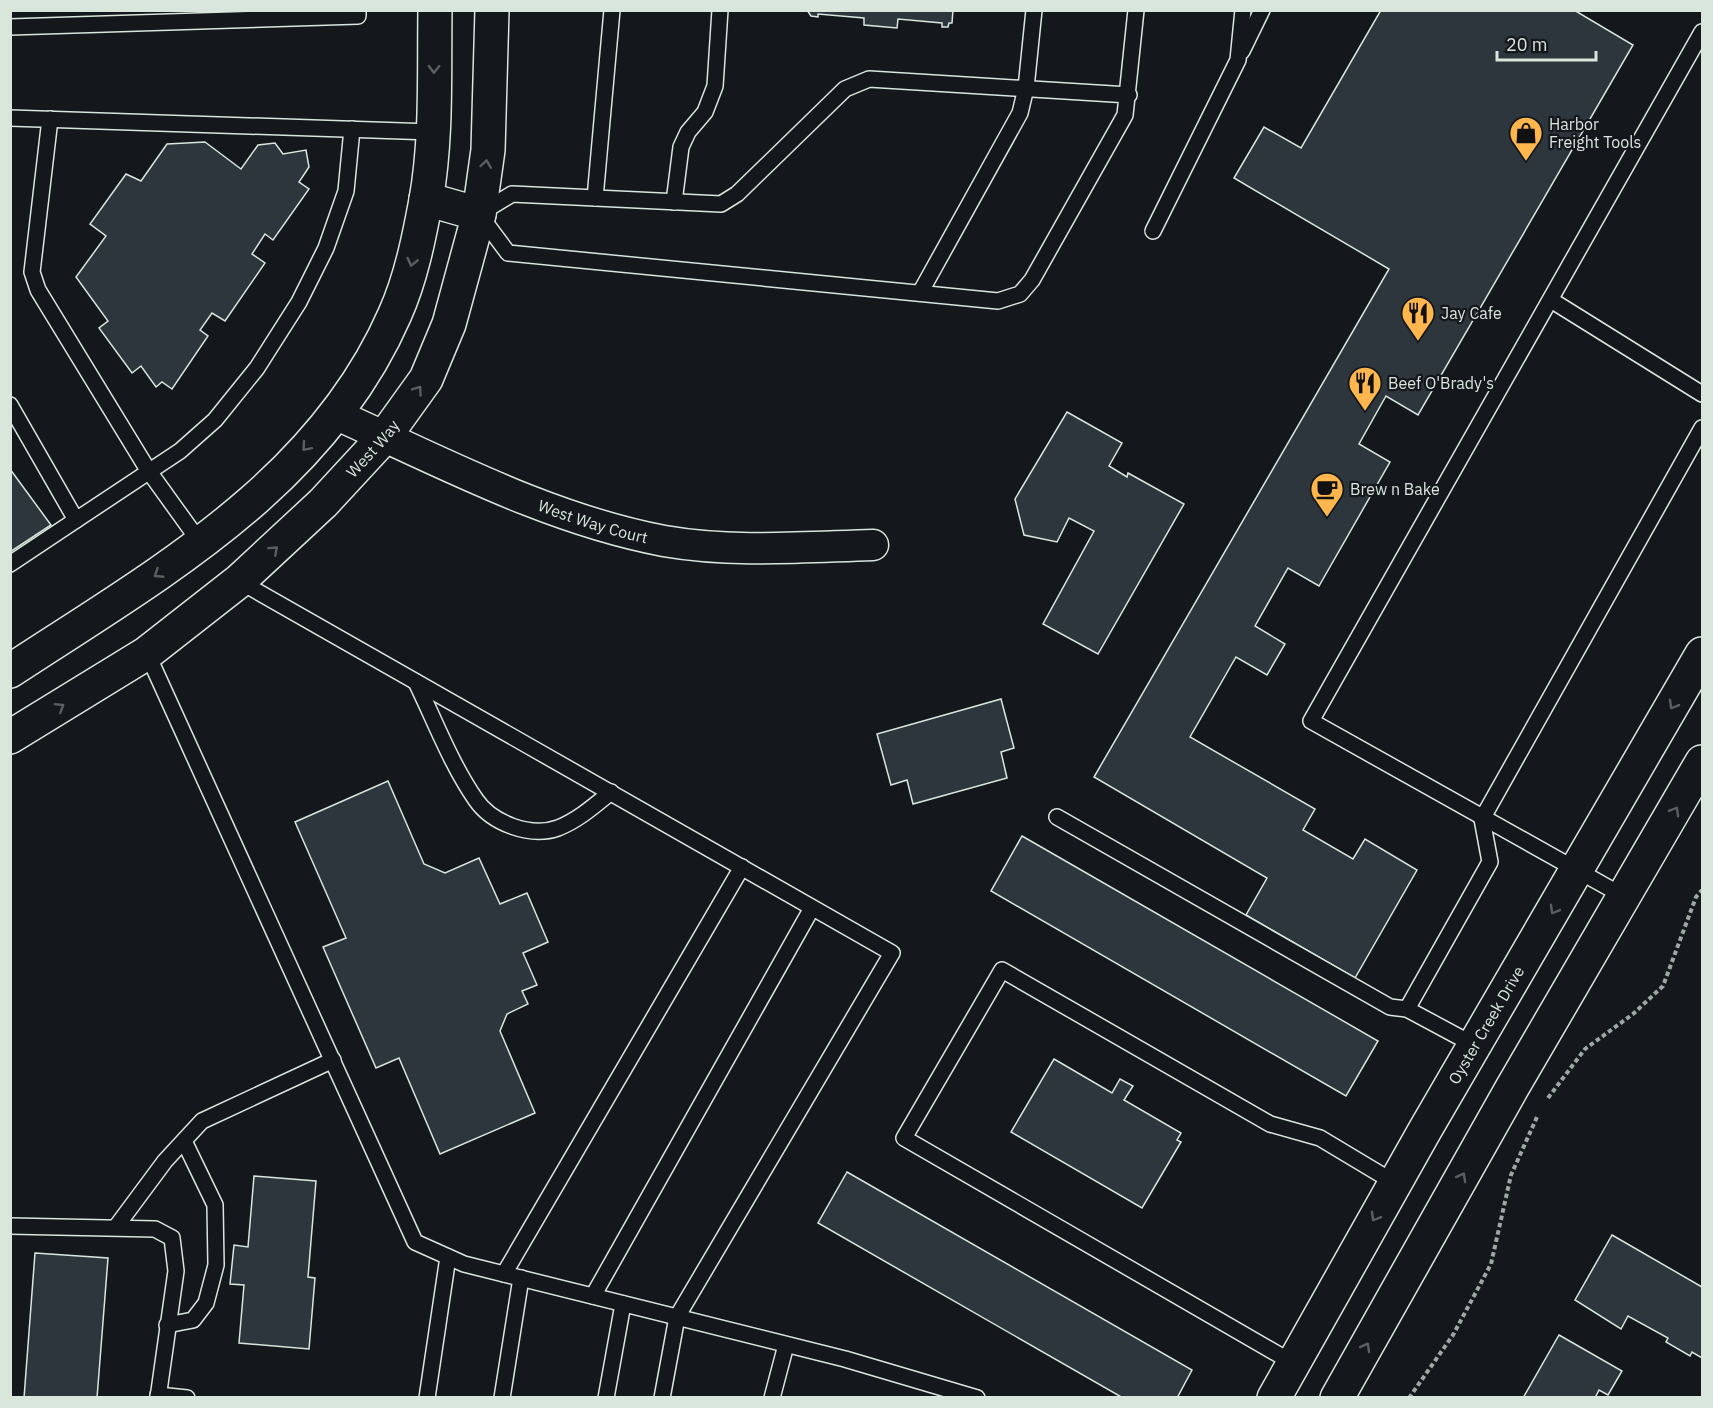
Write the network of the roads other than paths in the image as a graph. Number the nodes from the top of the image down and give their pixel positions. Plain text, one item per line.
1 (358, 10) edge
2 (435, 10) edge
3 (492, 10) edge
4 (612, 10) edge
5 (720, 10) edge
6 (1034, 10) edge
7 (1136, 10) edge
8 (1244, 10) edge
9 (1262, 10) edge
10 (20, 21) edge
11 (1702, 32) edge
12 (1238, 60) junction
13 (1026, 88) junction
14 (1129, 95) junction
15 (10, 118) edge
16 (50, 119) junction
17 (352, 129) junction
18 (432, 132) junction
19 (595, 198) junction
20 (426, 199) junction
21 (674, 202) junction
22 (479, 214) junction
23 (1153, 231) dead end
24 (920, 293) junction
25 (1551, 300) junction
26 (1702, 394) edge
27 (10, 405) edge
28 (334, 414) junction
29 (1702, 428) edge
30 (386, 436) junction
31 (148, 470) junction
32 (76, 520) junction
33 (202, 545) junction
34 (873, 545) dead end
35 (10, 564) edge
36 (239, 581) junction
37 (147, 653) junction
38 (1702, 654) edge
39 (10, 671) edge
40 (416, 681) junction
41 (10, 737) edge
42 (1702, 762) edge
43 (611, 792) junction
44 (1057, 817) dead end
45 (1482, 819) junction
46 (742, 867) junction
47 (1577, 870) junction
48 (1625, 897) junction
49 (812, 908) junction
50 (1407, 1009) junction
51 (1474, 1045) junction
52 (333, 1060) junction
53 (184, 1141) junction
54 (1395, 1183) junction
55 (10, 1226) edge
56 (116, 1227) junction
57 (448, 1257) junction
58 (504, 1274) junction
59 (521, 1278) junction
60 (593, 1296) junction
61 (623, 1304) junction
62 (677, 1317) junction
63 (167, 1325) junction
64 (786, 1345) junction
65 (1293, 1363) junction
66 (158, 1396) edge
67 (187, 1398) edge
68 (427, 1398) edge
69 (502, 1398) edge
70 (606, 1398) edge
71 (662, 1398) edge
72 (772, 1398) edge
73 (976, 1398) edge
74 (1274, 1398) edge
75 (1337, 1398) edge

1 - 10 lane
2 -> 18 street
22 -> 3 street, West Way
4 - 19 lane
5 - 21 lane
6 - 13 lane
7 - 14 lane
8 - 12 lane
9 - 12 lane
11 - 25 lane
12 - 23 lane
13 - 14 lane
13 - 21 lane
13 - 24 lane
14 - 24 lane
15 - 16 lane
16 - 17 lane
16 - 31 lane
17 - 18 lane
17 - 31 lane
18 - 20 street
19 - 21 lane
19 - 22 lane
20 - 22 street
20 -> 28 street
22 - 24 lane
30 -> 22 street, West Way
25 - 26 lane
25 - 45 lane
27 - 32 lane
28 - 30 street, West Way Court
28 -> 33 street
29 - 45 lane
30 - 34 street, West Way Court
36 -> 30 street, West Way
31 - 32 lane
31 - 33 lane
32 - 35 lane
33 - 36 street
33 -> 39 street
36 - 37 street, West Way
36 - 40 lane
41 -> 37 street, West Way
37 - 52 lane
38 -> 47 street, Oyster Creek Drive
40 - 43 lane
40 - 43 lane
48 -> 42 street
43 - 46 lane
44 - 50 lane
45 - 47 lane
45 - 50 lane
46 - 49 lane
46 - 58 lane
47 - 48 lane
47 -> 51 street, Oyster Creek Drive
75 -> 48 street
49 - 60 lane
49 - 62 lane
50 - 51 lane
51 - 54 street, Oyster Creek Drive
52 - 53 lane
52 - 57 lane
53 - 56 lane
53 - 63 lane
54 -> 65 street, Oyster Creek Drive
54 - 65 lane
55 - 56 lane
56 - 63 lane
57 - 58 lane
57 - 68 lane
58 - 59 lane
59 - 60 lane
59 - 69 lane
60 - 61 lane
61 - 62 lane
61 - 70 lane
62 - 64 lane
62 - 71 lane
63 - 66 lane
64 - 72 lane
64 - 73 lane
65 - 74 street, Oyster Creek Drive
66 - 67 lane

